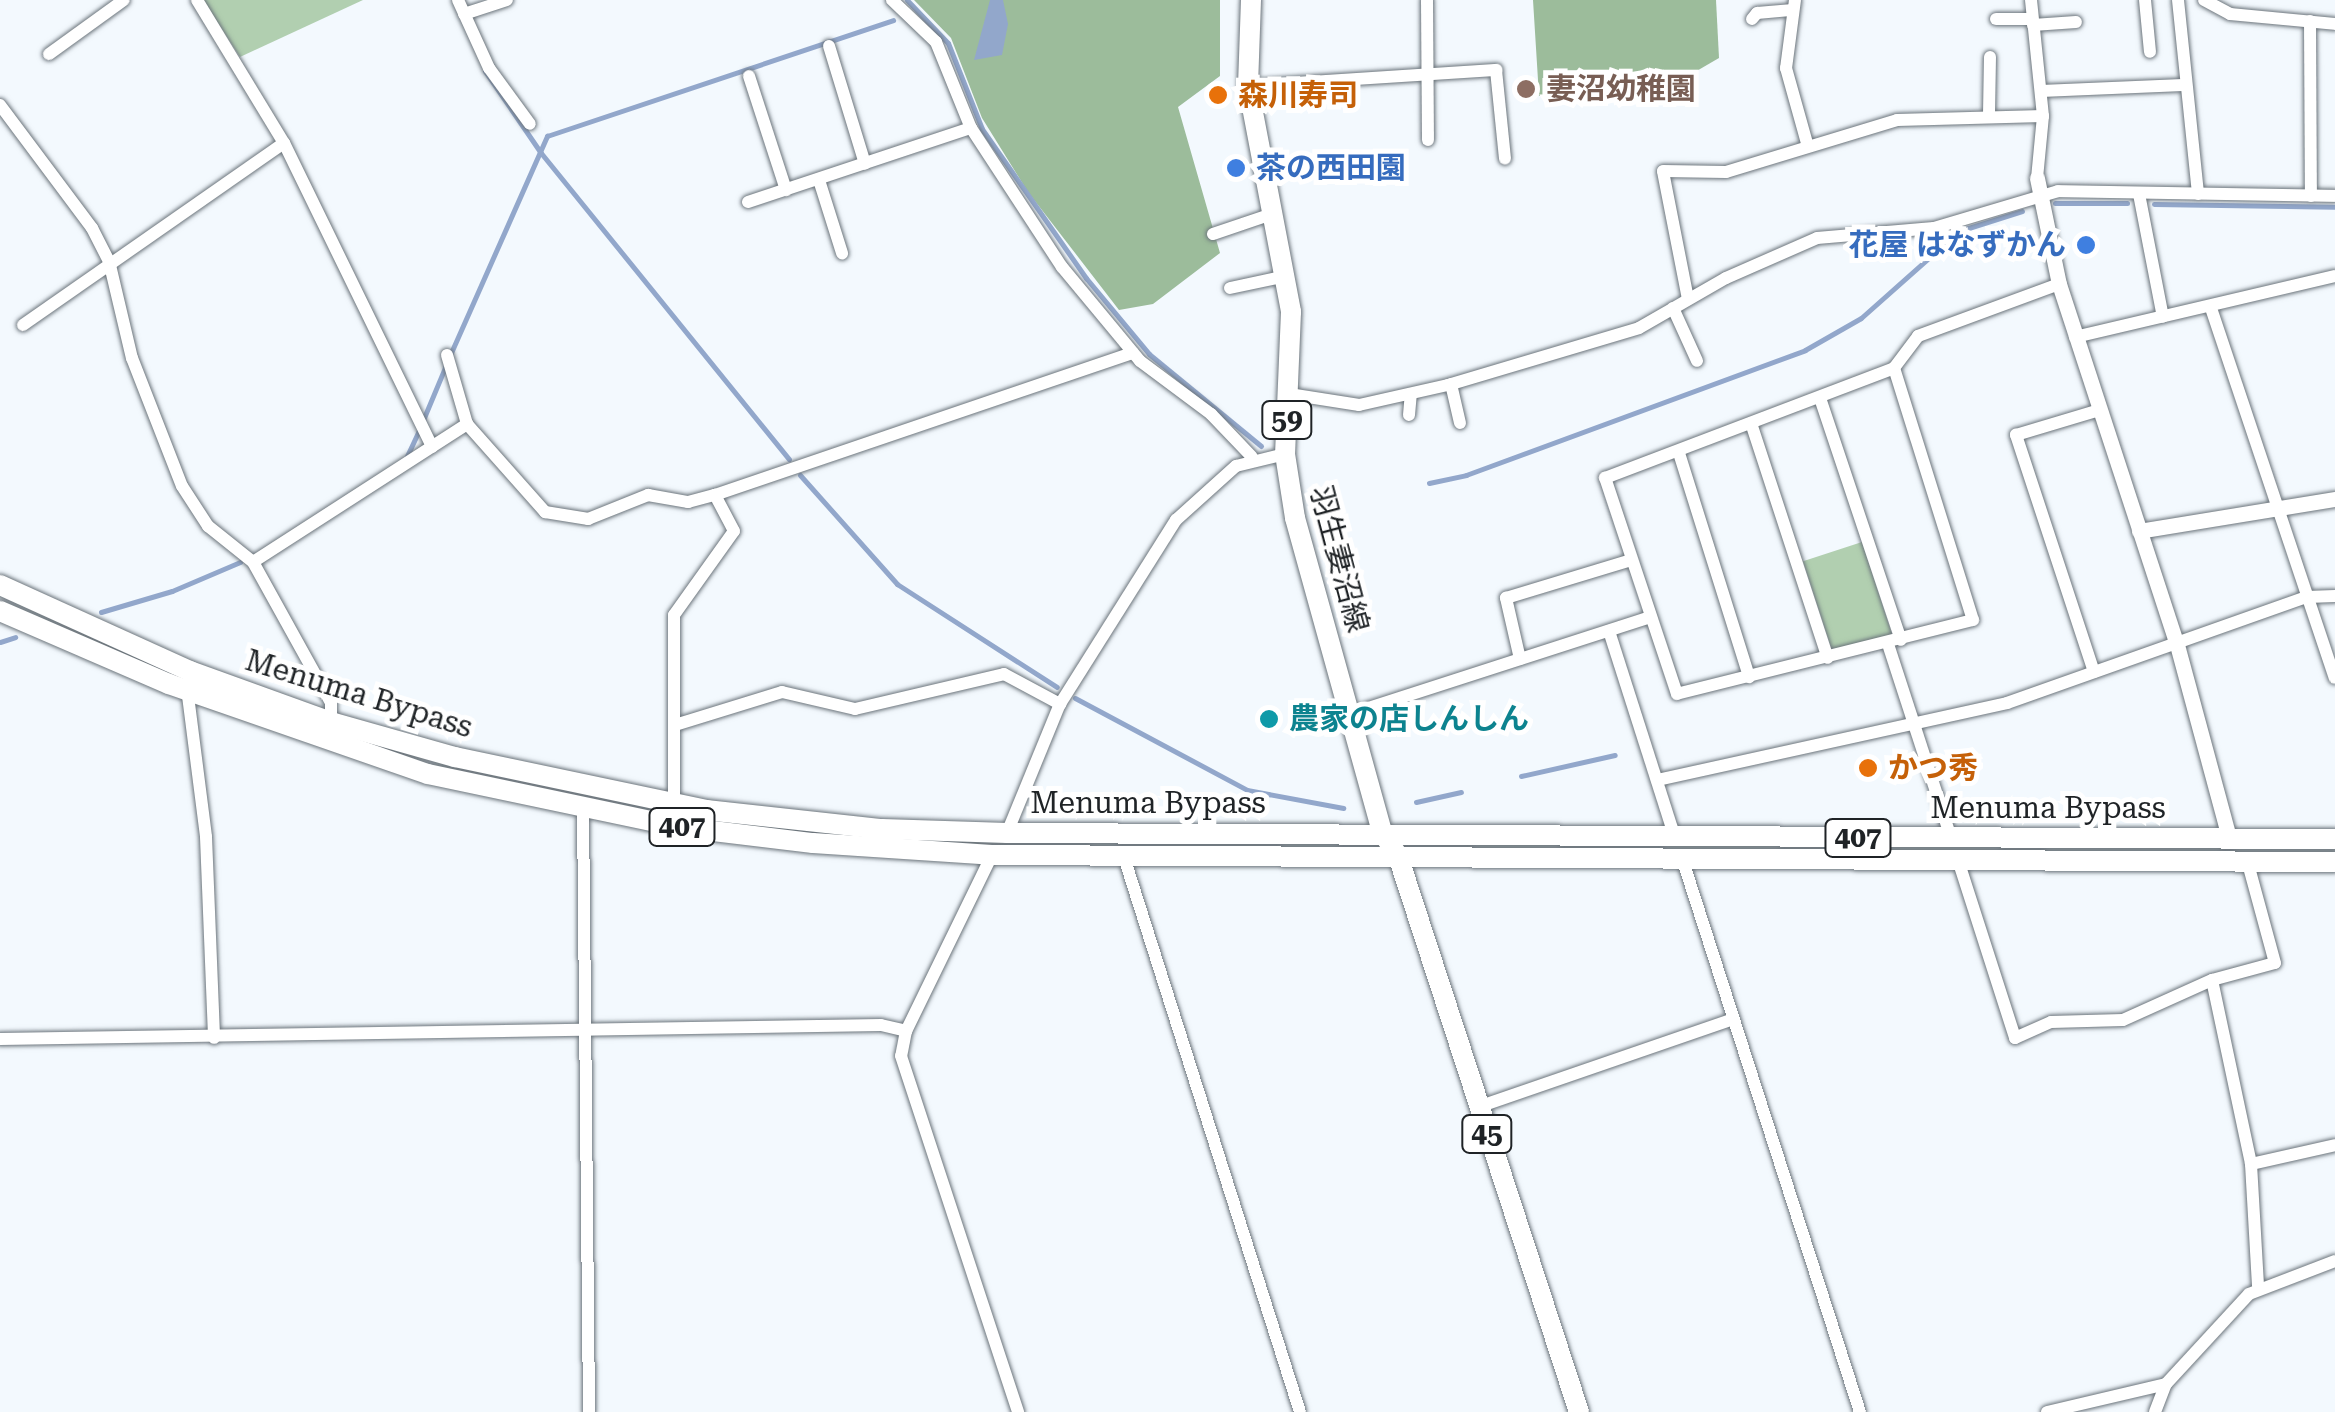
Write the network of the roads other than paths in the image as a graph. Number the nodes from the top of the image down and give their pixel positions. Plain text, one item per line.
1 (124, 0) edge
2 (198, 0) edge
3 (458, 0) edge
4 (507, 0) edge
5 (892, 0) edge
6 (1251, 0) edge
7 (1427, 0) edge
8 (2031, 0) edge
9 (2145, 0) edge
10 (2178, 0) edge
11 (2204, 0) edge
12 (1794, 5) edge
13 (464, 14) junction
14 (1996, 19) dead end
15 (1752, 20) dead end
16 (2310, 21) junction
17 (2033, 22) junction
18 (2076, 22) dead end
19 (2335, 24) edge
20 (828, 46) dead end
21 (2150, 52) dead end
22 (48, 54) dead end
23 (1990, 57) dead end
24 (749, 76) dead end
25 (1426, 76) junction
26 (2183, 85) junction
27 (1248, 86) junction
28 (2041, 90) junction
29 (0, 104) edge
30 (1989, 114) junction
31 (2042, 116) junction
32 (530, 124) dead end
33 (970, 128) junction
34 (1428, 140) dead end
35 (284, 143) junction
36 (1808, 143) junction
37 (1505, 160) dead end
38 (865, 164) junction
39 (2037, 178) joint
40 (819, 180) junction
41 (786, 190) junction
42 (2139, 194) junction
43 (2198, 194) junction
44 (2039, 196) junction
45 (2311, 196) junction
46 (2335, 196) edge
47 (748, 202) dead end
48 (1274, 213) junction
49 (1213, 234) dead end
50 (842, 253) dead end
51 (109, 261) junction
52 (1286, 276) junction
53 (2335, 276) edge
54 (2059, 284) junction
55 (1230, 288) dead end
56 (1688, 299) junction
57 (1673, 308) junction
58 (2211, 308) junction
59 (2163, 317) junction
60 (23, 325) dead end
61 (2076, 337) junction
62 (1132, 352) junction
63 (448, 356) dead end
64 (1697, 361) dead end
65 (1894, 368) junction
66 (1451, 384) junction
67 (1289, 394) junction
68 (1411, 394) junction
69 (1820, 398) junction
70 (2100, 410) junction
71 (1409, 415) dead end
72 (1460, 423) dead end
73 (1751, 423) junction
74 (467, 424) junction
75 (432, 448) junction
76 (1679, 453) junction
77 (1285, 454) junction
78 (1252, 457) junction
79 (714, 495) junction
80 (2335, 499) edge
81 (2276, 508) junction
82 (2139, 531) junction
83 (1631, 560) junction
84 (253, 562) junction
85 (0, 585) edge
86 (2335, 596) edge
87 (2307, 598) junction
88 (0, 611) edge
89 (1650, 617) junction
90 (1609, 630) junction
91 (2176, 641) junction
92 (1895, 642) junction
93 (1828, 658) junction
94 (1520, 659) junction
95 (2094, 672) junction
96 (1749, 676) junction
97 (2335, 678) edge
98 (188, 681) junction
99 (1060, 704) junction
100 (1350, 714) junction
101 (332, 722) junction
102 (675, 725) junction
103 (1915, 728) junction
104 (1657, 780) junction
105 (674, 804) junction
106 (582, 808) junction
107 (1382, 832) junction
108 (1007, 833) junction
109 (1951, 838) junction
110 (2229, 838) junction
111 (2335, 839) edge
112 (1679, 848) junction
113 (992, 854) junction
114 (1123, 854) junction
115 (1398, 856) junction
116 (1958, 860) junction
117 (2246, 860) junction
118 (2335, 862) edge
119 (2212, 980) junction
120 (1734, 1018) junction
121 (586, 1032) junction
122 (906, 1032) junction
123 (214, 1038) junction
124 (0, 1039) edge
125 (1478, 1107) junction
126 (2335, 1146) edge
127 (2251, 1164) junction
128 (2335, 1262) edge
129 (2258, 1286) junction
130 (2166, 1384) junction
131 (590, 1412) edge
132 (1018, 1412) edge
133 (1300, 1412) edge
134 (1579, 1412) edge
135 (1860, 1412) edge
136 (2047, 1412) edge
137 (2155, 1412) edge

1 - 22 street
2 - 35 street
3 - 13 street
4 - 13 street
5 - 33 street
6 - 27 main road, 羽生妻沼線 / 59
7 - 25 street
8 - 17 street
9 - 21 street
10 - 26 street
11 - 16 street
12 - 15 street
12 - 36 street
13 - 32 street
14 - 17 street
16 - 19 street
16 - 45 street
17 - 18 street
17 - 28 street
20 - 38 street
23 - 30 street
24 - 41 street
25 - 27 street
25 - 34 street
25 - 37 street
26 - 28 street
26 - 43 street
27 - 48 main road, 羽生妻沼線 / 59
28 - 31 street
29 - 51 street
30 - 31 street
30 - 36 street
31 - 39 street
33 - 38 street
33 - 62 street
35 - 51 street
35 - 75 street
36 - 56 street
38 - 40 street
39 - 44 street
40 - 41 street
40 - 50 street
41 - 47 street
42 - 43 street
42 - 44 street
42 - 59 street
43 - 45 street
44 - 54 street
44 - 56 street
45 - 46 street
48 - 49 street
48 - 52 main road, 羽生妻沼線 / 59
51 - 60 street
51 - 84 street
52 - 55 street
52 - 67 main road, 羽生妻沼線 / 59
53 - 58 street
54 - 61 street
54 - 65 street
56 - 57 street
57 - 64 street
57 - 66 street
58 - 59 street
58 - 81 street
59 - 61 street
61 - 70 street
62 - 78 street
62 - 79 street
63 - 74 street
65 - 69 street
65 - 92 street
66 - 68 street
66 - 72 street
67 - 68 street
67 - 77 main road, 羽生妻沼線 / 59
68 - 71 street
69 - 73 street
69 - 92 street
70 - 82 street
70 - 95 street
73 - 76 street
73 - 93 street
74 - 75 street
74 - 79 street
75 - 84 street
76 - 83 street
76 - 96 street
77 - 78 street
77 - 100 main road, 羽生妻沼線 / 59
78 - 99 street
79 - 102 street
80 - 81 street
81 - 82 street
81 - 87 street
82 - 91 street
83 - 89 street
83 - 94 street
84 - 101 street
85 - 98 main road, Menuma Bypass / 407
86 - 87 street
87 - 91 street
87 - 97 street
88 - 98 main road, Menuma Bypass / 407
89 - 90 street
89 - 96 street
90 - 94 street
90 - 104 street
91 - 95 street
91 - 110 street
92 - 93 street
92 - 103 street
93 - 96 street
94 - 100 street
95 - 103 street
98 - 101 main road, Menuma Bypass / 407
98 - 106 main road, Menuma Bypass / 407
98 - 123 street
99 - 102 street
99 - 108 street
100 - 107 main road, 羽生妻沼線 / 59
101 - 105 main road, Menuma Bypass / 407
102 - 105 street
103 - 104 street
103 - 109 street
104 - 112 street
105 - 108 main road, Menuma Bypass / 407
106 - 113 main road, Menuma Bypass / 407
106 - 121 street
107 - 108 main road, Menuma Bypass / 407
107 - 112 main road, Menuma Bypass / 407
107 - 115 main road, 45
109 - 110 main road, Menuma Bypass / 407
109 - 112 main road, Menuma Bypass / 407
110 - 111 main road, Menuma Bypass / 407
112 - 115 main road, Menuma Bypass / 407
112 - 116 main road, Menuma Bypass / 407
112 - 120 street
113 - 114 main road, Menuma Bypass / 407
113 - 122 street
114 - 115 main road, Menuma Bypass / 407
114 - 133 street
115 - 125 main road, 45
116 - 117 main road, Menuma Bypass / 407
116 - 119 street
117 - 118 main road, Menuma Bypass / 407
117 - 119 street
119 - 127 street
120 - 125 street
120 - 135 street
121 - 122 street
121 - 123 street
121 - 131 street
122 - 132 street
123 - 124 street
125 - 134 main road, 45
126 - 127 street
127 - 129 street
128 - 129 street
129 - 130 street
130 - 136 street
130 - 137 street

